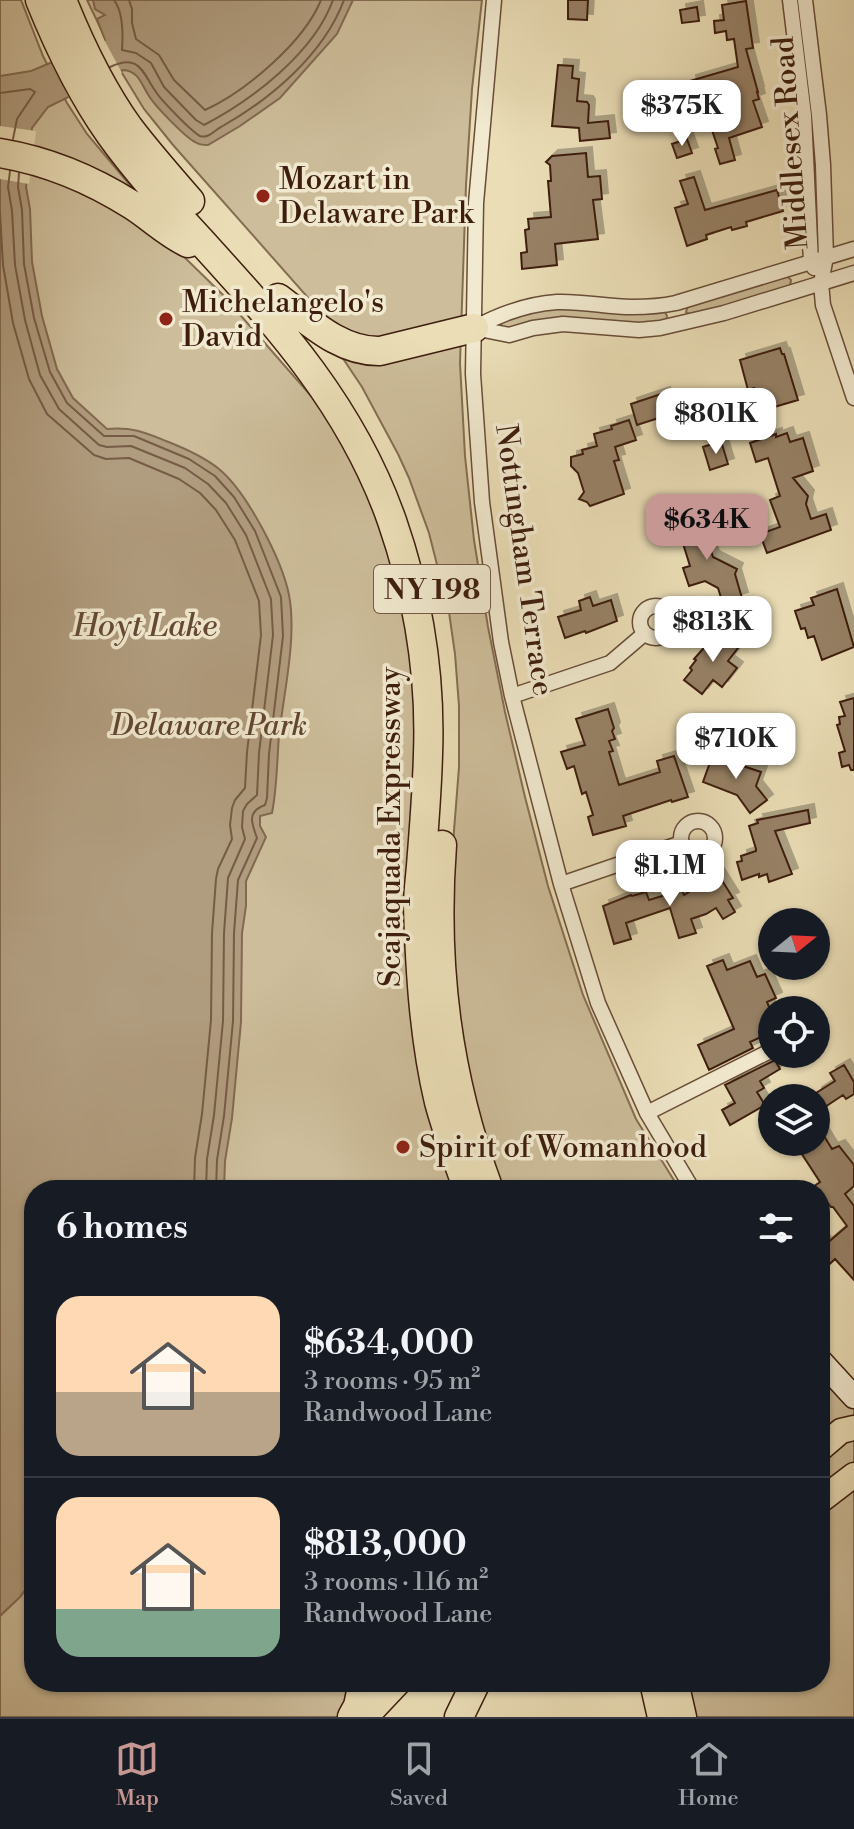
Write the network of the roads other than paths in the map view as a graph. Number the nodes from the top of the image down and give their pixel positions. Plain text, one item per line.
1 (40, 0) edge
2 (62, 0) edge
3 (494, 0) edge
4 (790, 0) edge
5 (805, 0) edge
6 (64, 33) junction
7 (94, 91) junction
8 (0, 153) edge
9 (854, 249) edge
10 (212, 253) junction
11 (826, 257) junction
12 (811, 262) junction
13 (854, 273) edge
14 (821, 283) junction
15 (278, 298) junction
16 (676, 303) junction
17 (678, 325) junction
18 (474, 328) junction
19 (854, 398) edge
20 (644, 634) dead end
21 (512, 696) junction
22 (681, 843) dead end
23 (561, 884) junction
24 (758, 1057) edge
25 (647, 1113) junction
26 (463, 1180) edge
27 (485, 1180) edge
28 (687, 1180) edge
29 (830, 1371) edge
30 (854, 1397) edge
31 (854, 1428) edge
32 (830, 1440) edge
33 (854, 1475) edge
34 (830, 1493) edge
35 (361, 1692) edge
36 (390, 1692) edge
37 (466, 1692) edge
38 (470, 1692) edge
39 (656, 1692) edge
40 (676, 1692) edge
41 (352, 1717) edge
42 (366, 1717) edge
43 (443, 1717) edge
44 (459, 1717) edge
45 (662, 1717) edge
46 (682, 1717) edge

1 - 6 highway, Scajaquada Expressway / NY 198
2 - 6 highway, Scajaquada Expressway / NY 198
3 - 18 street, Nottingham Terrace
4 - 12 street, Middlesex Road
5 - 11 street, Middlesex Road
6 - 7 highway, Scajaquada Expressway / NY 198
7 - 10 highway, Scajaquada Expressway / NY 198
7 - 15 highway, Scajaquada Expressway / NY 198
8 - 10 highway
9 - 11 street
10 - 26 highway, Scajaquada Expressway / NY 198
11 - 12 street
11 - 14 street, Middlesex Road
12 - 14 street, Middlesex Road
12 - 16 street
13 - 14 street
14 - 17 street
14 - 19 street, Middlesex Road
15 - 18 highway
15 - 27 highway, Scajaquada Expressway / NY 198
16 - 17 street
16 - 18 street
17 - 18 street
18 - 21 street, Nottingham Terrace
20 - 21 street
21 - 23 street, Nottingham Terrace
22 - 23 street
23 - 25 street, Nottingham Terrace
24 - 25 street
25 - 28 street, Nottingham Terrace
29 - 30 street
31 - 32 main road
33 - 34 main road
35 - 41 highway
36 - 42 main road
37 - 43 main road
38 - 44 highway
39 - 45 highway
40 - 46 highway

